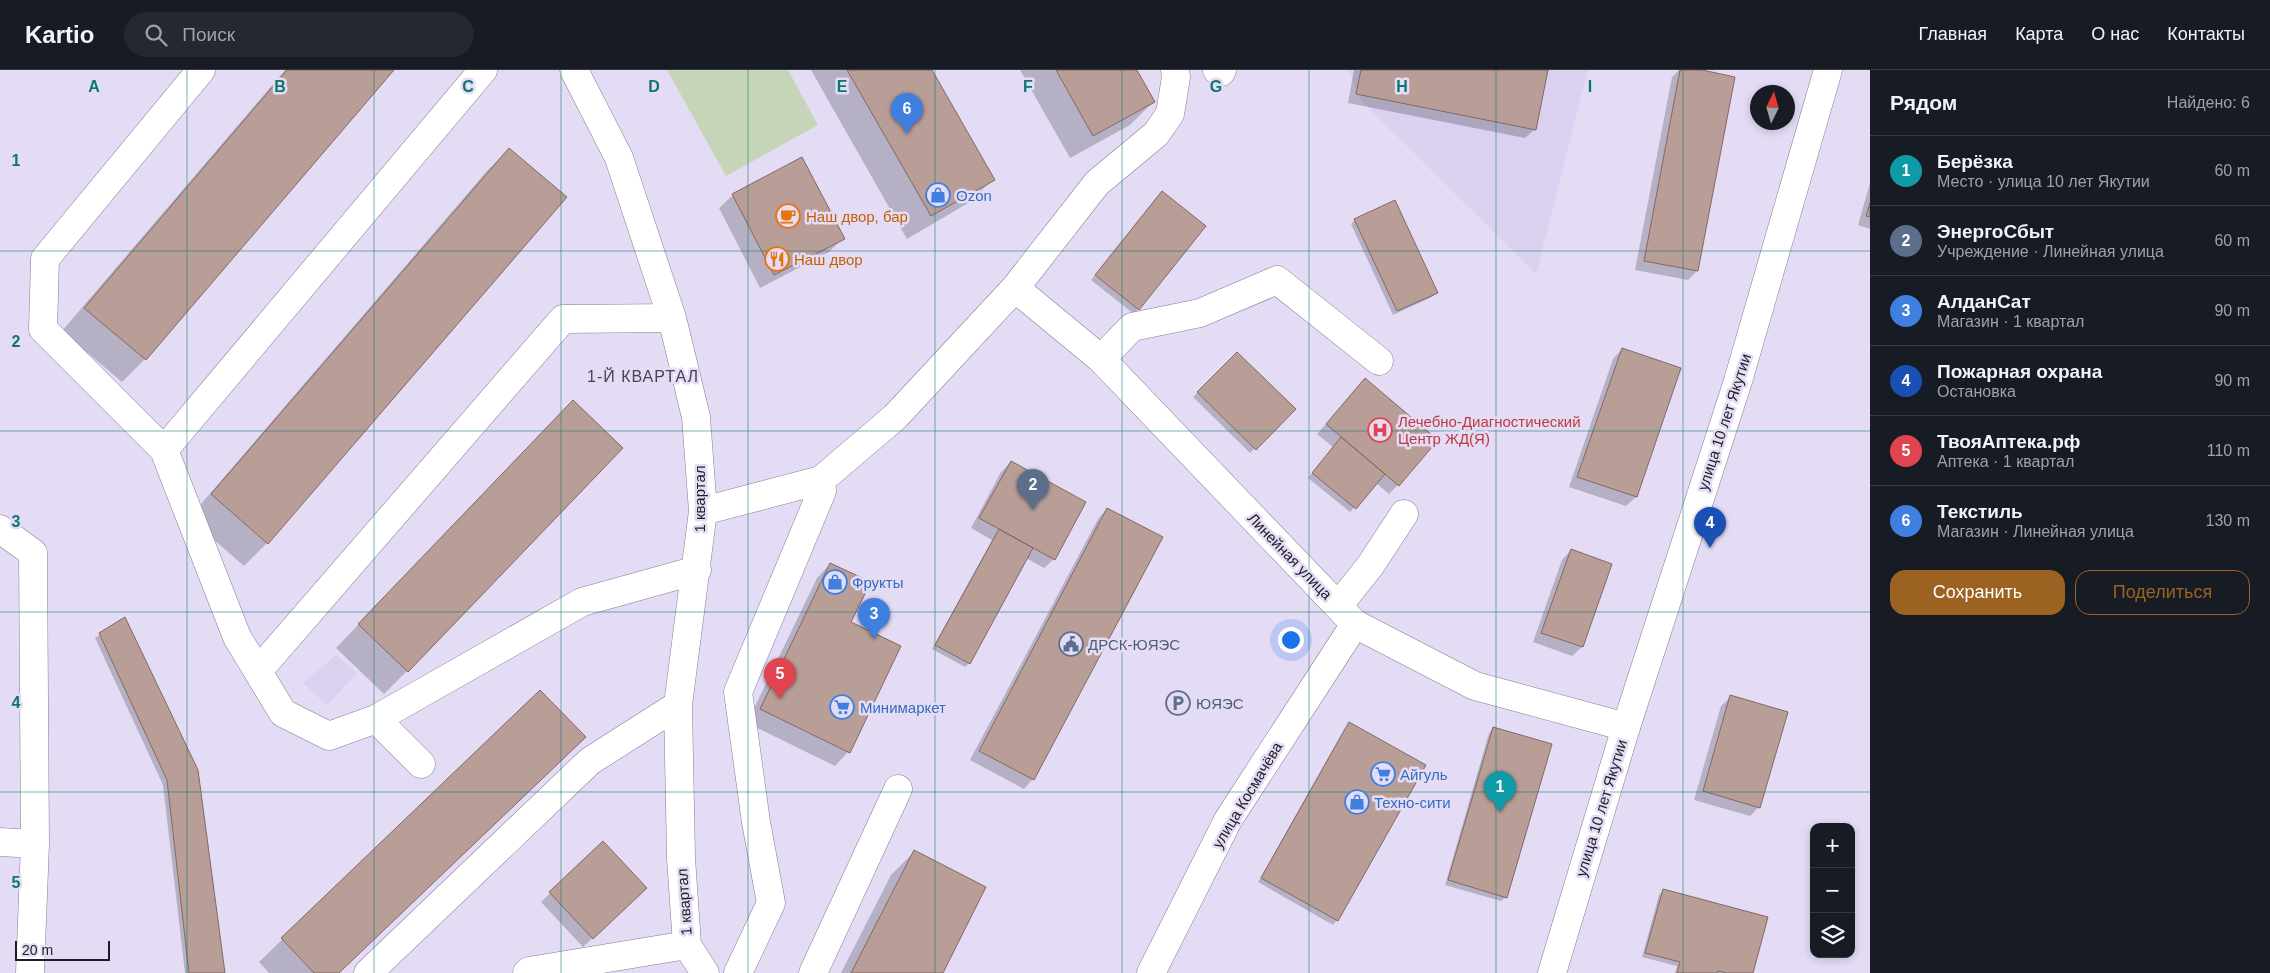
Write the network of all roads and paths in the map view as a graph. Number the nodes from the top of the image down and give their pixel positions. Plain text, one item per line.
1 (202, 70) edge
2 (483, 70) edge
3 (574, 70) edge
4 (1175, 70) edge
5 (1217, 70) edge
6 (1222, 70) edge
7 (1828, 70) edge
8 (1014, 288) junction
9 (672, 318) junction
10 (1101, 360) junction
11 (1379, 361) dead end
12 (164, 450) junction
13 (821, 480) junction
14 (703, 511) junction
15 (1404, 514) dead end
16 (0, 529) edge
17 (697, 570) junction
18 (1346, 615) junction
19 (258, 671) junction
20 (678, 705) junction
21 (376, 719) junction
22 (1626, 727) junction
23 (421, 764) dead end
24 (898, 789) dead end
25 (0, 842) edge
26 (36, 844) junction
27 (687, 945) junction
28 (30, 973) edge
29 (368, 973) edge
30 (527, 973) edge
31 (705, 973) edge
32 (738, 973) edge
33 (813, 973) edge
34 (1151, 973) edge
35 (1552, 973) edge

1 - 12 street
2 - 12 street
3 - 9 street, 1 квартал
4 - 8 street
5 - 6 street
7 - 22 street, улица 10 лет Якутии
8 - 10 street, Линейная улица
8 - 13 street
9 - 14 street, 1 квартал
9 - 19 street
10 - 11 street
10 - 18 street, Линейная улица
12 - 19 street
13 - 14 street
13 - 32 street
14 - 17 street, 1 квартал
15 - 18 street, улица Космачёва
16 - 26 street
17 - 20 street, 1 квартал
17 - 21 street
18 - 22 street, Линейная улица
18 - 34 street, улица Космачёва
19 - 21 street
20 - 27 street, 1 квартал
20 - 29 street
21 - 23 street
22 - 35 street, улица 10 лет Якутии
24 - 33 street
25 - 26 street
26 - 28 street
27 - 30 street
27 - 31 street, 1 квартал

